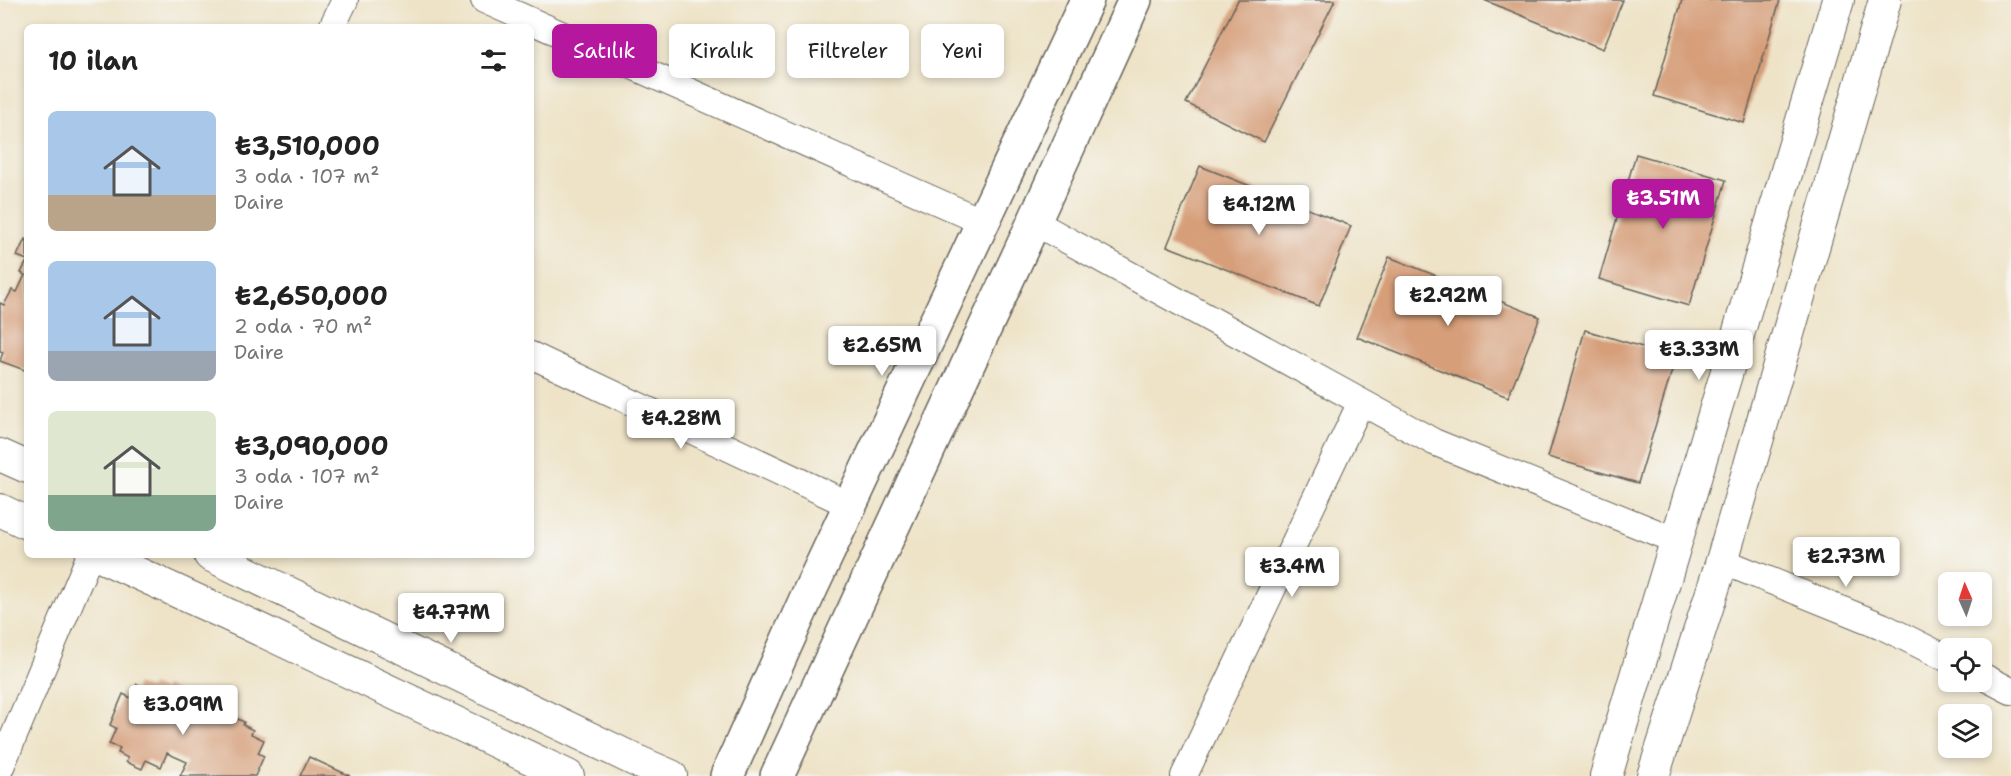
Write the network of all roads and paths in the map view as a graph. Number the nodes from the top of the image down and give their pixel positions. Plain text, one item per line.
1 (345, 0) edge
2 (484, 0) edge
3 (1087, 0) edge
4 (1135, 0) edge
5 (1838, 0) edge
6 (1885, 0) edge
7 (333, 24) edge
8 (983, 222) junction
9 (1034, 222) junction
10 (534, 356) edge
11 (1360, 402) junction
12 (0, 455) edge
13 (24, 466) edge
14 (850, 505) junction
15 (0, 510) edge
16 (24, 521) edge
17 (1677, 541) junction
18 (89, 558) edge
19 (105, 558) edge
20 (216, 558) edge
21 (1722, 561) junction
22 (1938, 654) edge
23 (1992, 681) edge
24 (2011, 690) edge
25 (0, 769) edge
26 (568, 776) edge
27 (671, 776) edge
28 (727, 776) edge
29 (777, 776) edge
30 (1184, 776) edge
31 (1606, 776) edge
32 (1653, 776) edge

1 - 7 street
2 - 8 street
3 - 8 main road
4 - 9 main road
5 - 17 street
6 - 21 street
8 - 14 main road
9 - 11 street
9 - 29 main road
10 - 14 street
11 - 17 street
11 - 30 street
12 - 13 street
14 - 28 main road
15 - 16 street
17 - 31 street
18 - 25 street
19 - 26 street
20 - 27 street
21 - 22 street
21 - 32 street
23 - 24 street

